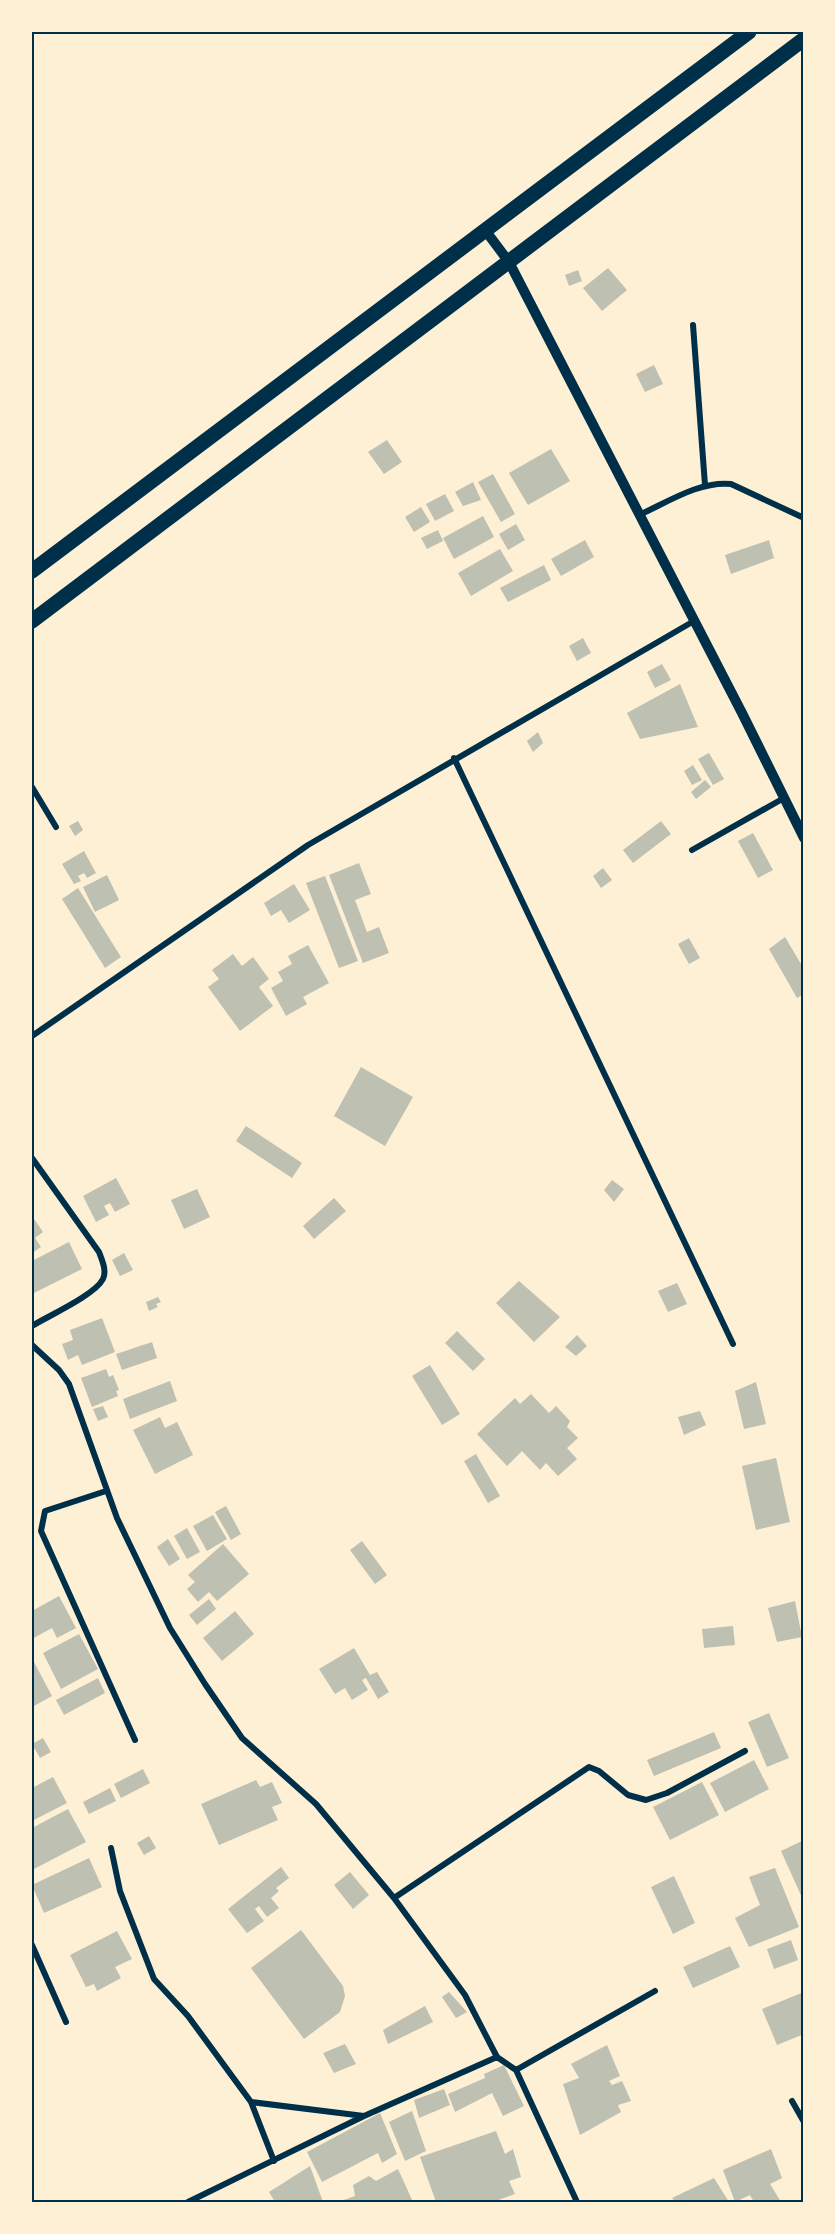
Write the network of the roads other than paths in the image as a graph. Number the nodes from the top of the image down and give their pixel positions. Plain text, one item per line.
1 (749, 32) edge
2 (804, 39) edge
3 (485, 230) junction
4 (509, 262) junction
5 (693, 325) dead end
6 (705, 485) junction
7 (639, 515) junction
8 (804, 518) edge
9 (32, 571) edge
10 (32, 621) edge
11 (694, 621) junction
12 (454, 758) junction
13 (32, 788) edge
14 (784, 798) junction
15 (56, 827) dead end
16 (804, 838) edge
17 (692, 850) dead end
18 (32, 1036) edge
19 (32, 1158) edge
20 (32, 1326) edge
21 (733, 1344) dead end
22 (32, 1345) edge
23 (106, 1491) junction
24 (135, 1740) dead end
25 (746, 1751) dead end
26 (111, 1848) dead end
27 (394, 1898) junction
28 (32, 1945) edge
29 (655, 1991) dead end
30 (66, 2022) dead end
31 (497, 2057) junction
32 (516, 2070) junction
33 (251, 2102) junction
34 (792, 2102) dead end
35 (364, 2116) junction
36 (804, 2122) edge
37 (274, 2161) junction
38 (188, 2202) edge
39 (577, 2202) edge

1 - 3 main road
2 - 4 main road
3 - 4 street
3 - 9 main road
4 - 7 street
4 - 10 main road
5 - 6 street
6 - 7 street
6 - 8 street
7 - 11 street
11 - 12 street
11 - 14 street
12 - 18 street
12 - 21 street
13 - 15 street
14 - 16 street
14 - 17 street
19 - 20 street
22 - 23 street
23 - 24 street
23 - 27 street
25 - 27 street
26 - 33 street
27 - 31 street
28 - 30 street
29 - 32 street
31 - 32 street
31 - 35 street
32 - 39 street
33 - 35 street
33 - 37 street
34 - 36 street
35 - 37 street
37 - 38 street

